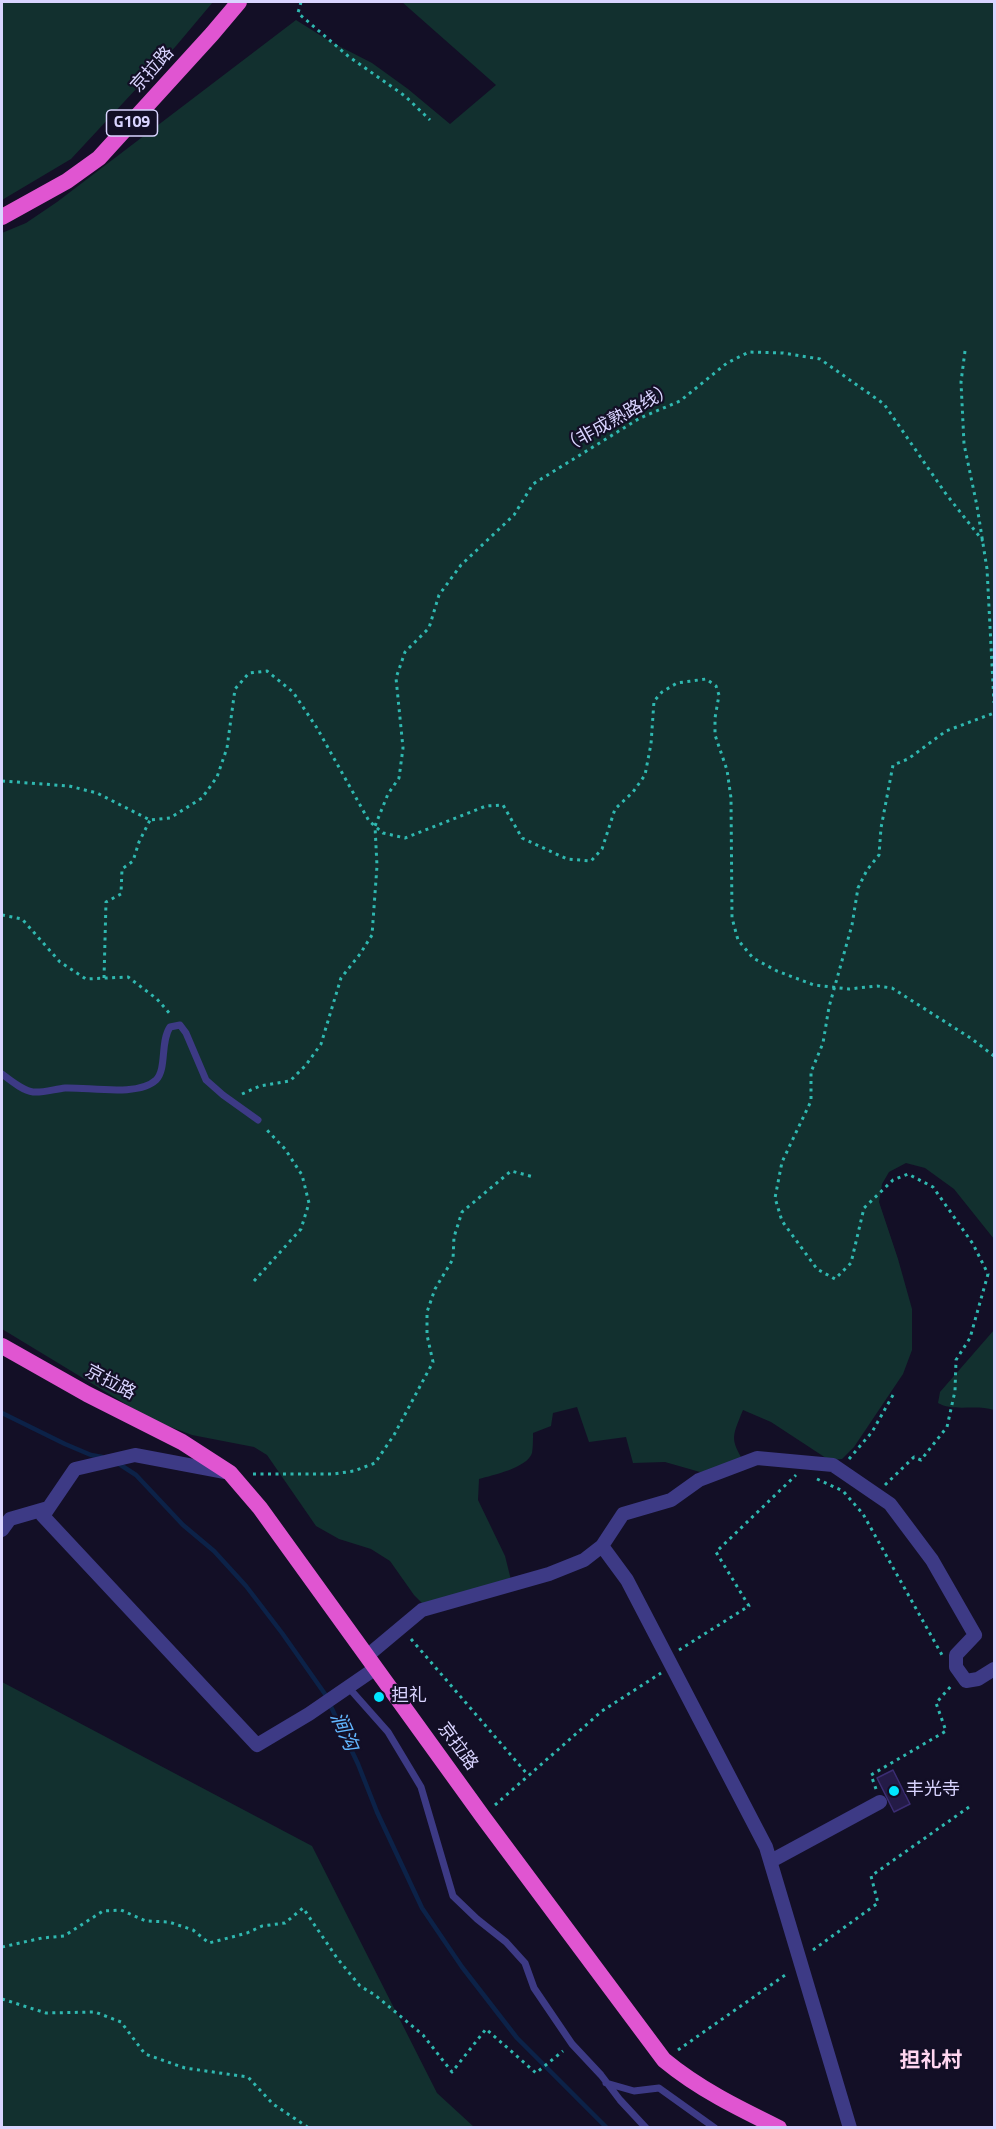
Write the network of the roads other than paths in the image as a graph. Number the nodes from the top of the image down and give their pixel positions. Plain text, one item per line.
1 (239, 2) edge
2 (2, 217) edge
3 (2, 1074) edge
4 (258, 1120) road end
5 (2, 1346) edge
6 (230, 1473) junction
7 (48, 1508) junction
8 (2, 1530) edge
9 (602, 1546) junction
10 (372, 1662) junction
11 (994, 1669) edge
12 (349, 1688) junction
13 (880, 1802) road end
14 (771, 1861) junction
15 (606, 2083) junction
16 (755, 2122) edge
17 (646, 2127) edge
18 (715, 2127) edge
19 (779, 2127) edge
20 (850, 2127) edge

1 - 2 highway, 京拉路 / G109
3 - 4 lane
5 - 6 highway, 京拉路
6 - 7 street
6 - 10 highway, 京拉路
7 - 8 street
7 - 12 street
9 - 10 street
9 - 11 street
9 - 14 street
10 - 12 street
10 - 16 highway, 京拉路
12 - 15 lane
13 - 14 street
14 - 20 street
15 - 17 lane
15 - 18 lane
16 - 19 highway, 京拉路

